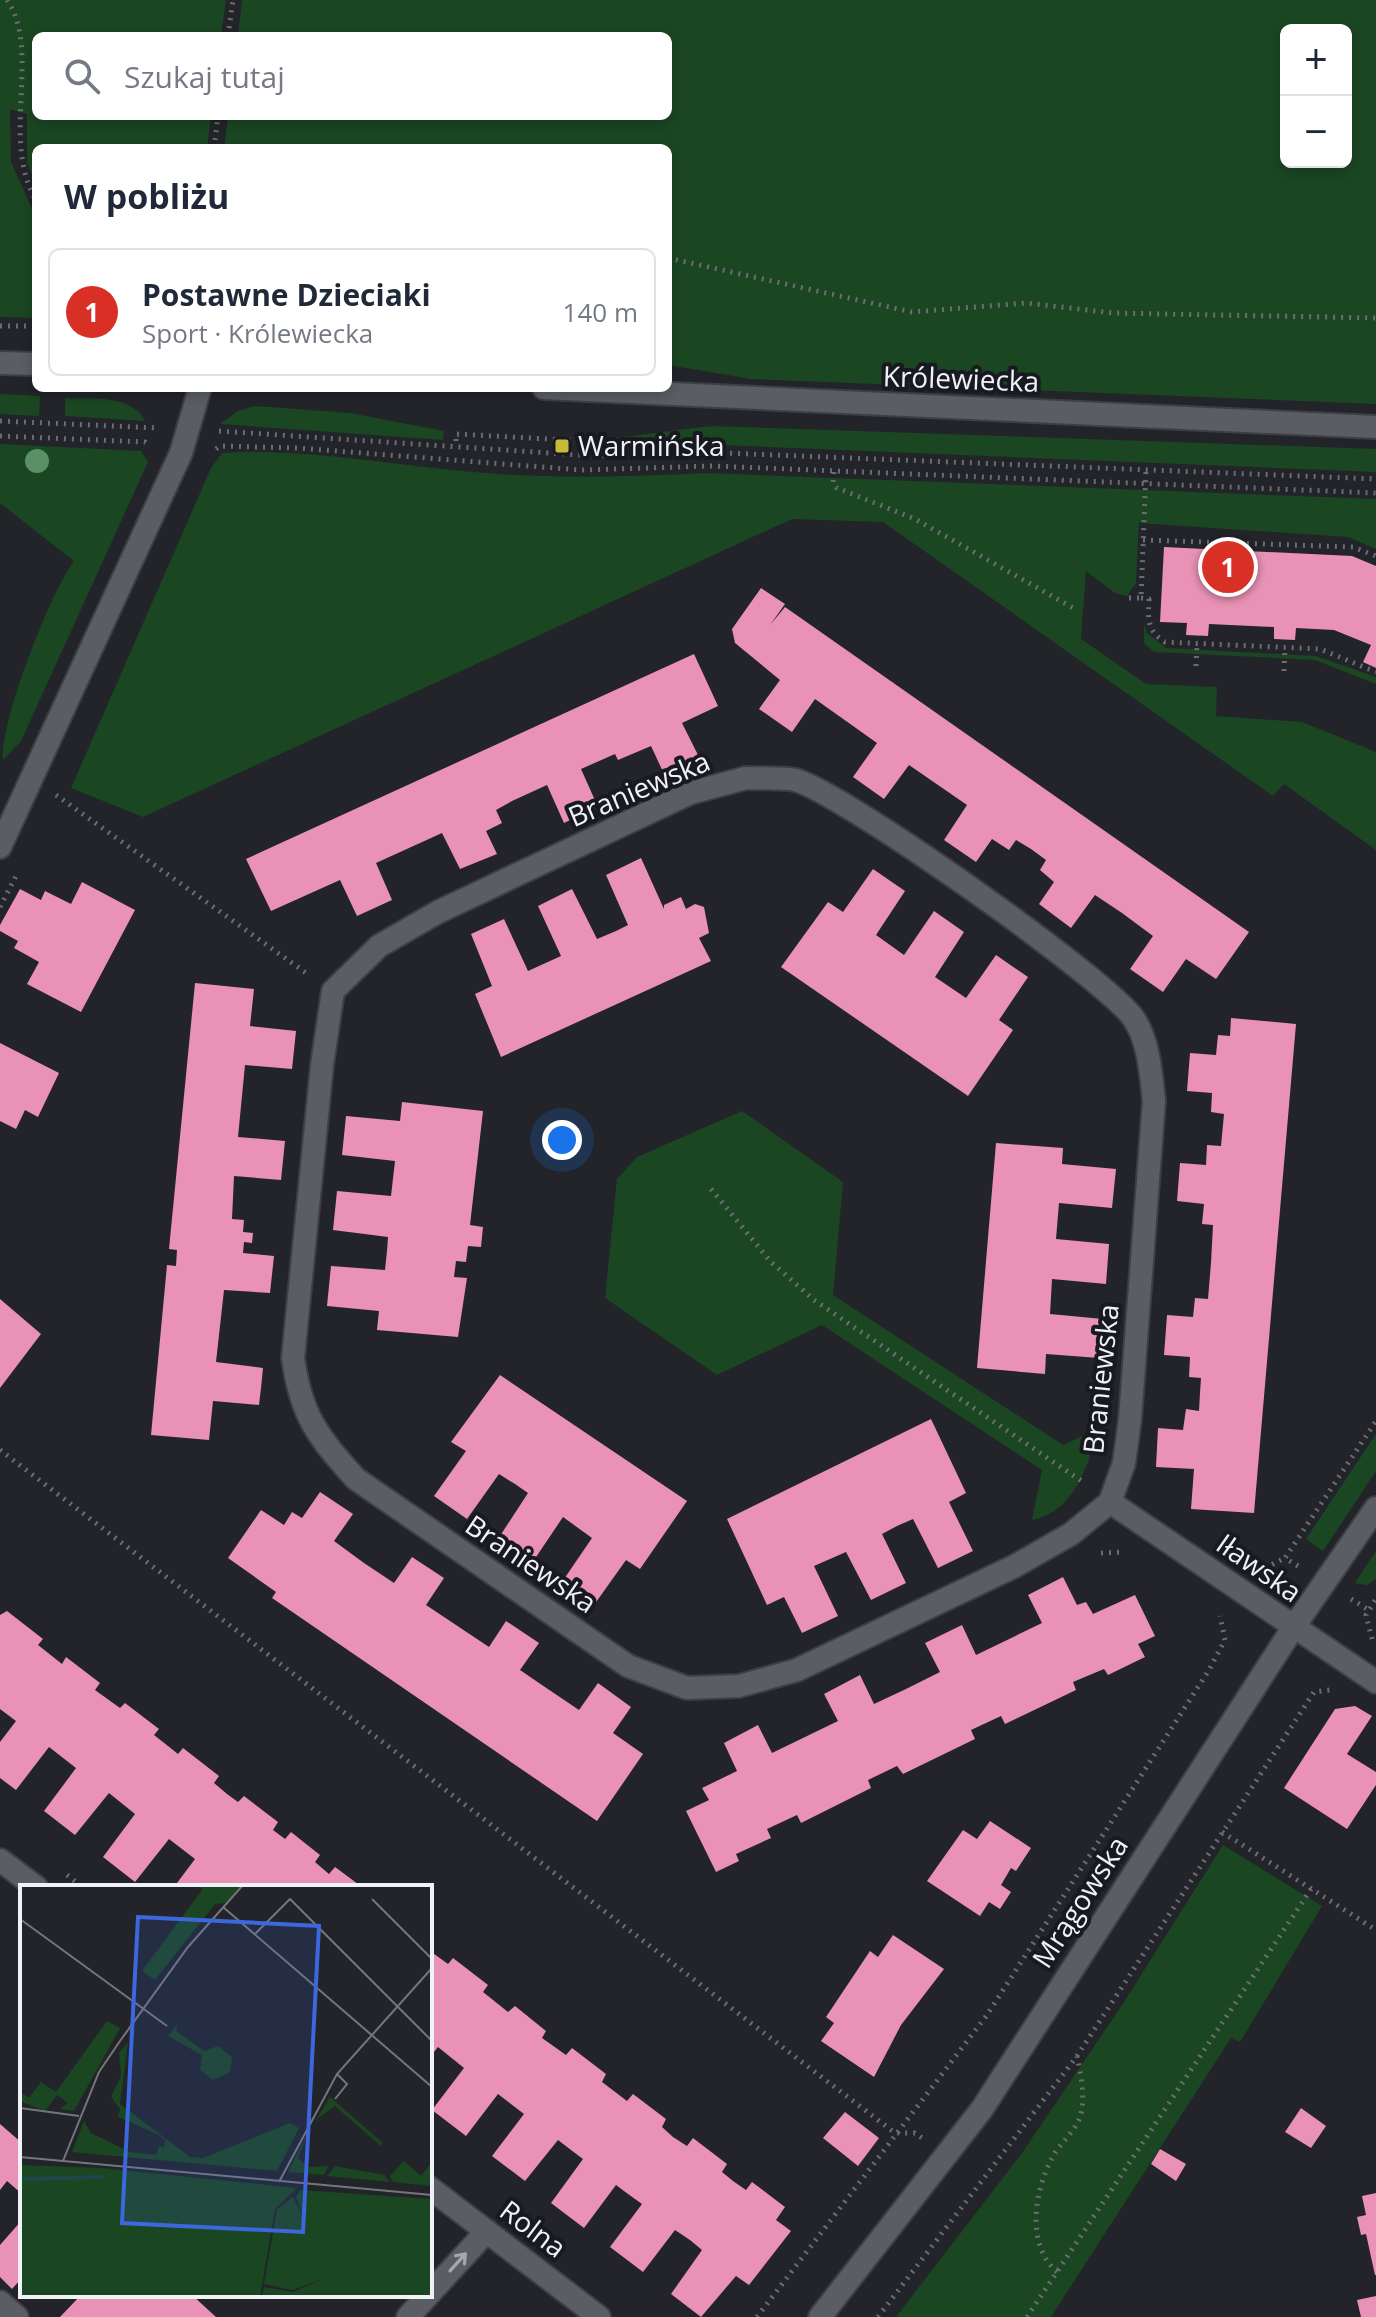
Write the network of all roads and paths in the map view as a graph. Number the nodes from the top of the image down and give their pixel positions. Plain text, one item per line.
1 (7, 0) edge
2 (233, 0) edge
3 (229, 32) edge
4 (218, 120) edge
5 (214, 144) edge
6 (32, 192) edge
7 (672, 259) edge
8 (1376, 318) edge
9 (0, 326) edge
10 (32, 326) edge
11 (0, 363) edge
12 (32, 364) edge
13 (199, 392) edge
14 (629, 392) edge
15 (0, 421) edge
16 (1376, 427) edge
17 (190, 430) junction
18 (0, 436) edge
19 (456, 441) dead end
20 (583, 448) dead end
21 (155, 452) dead end
22 (208, 455) dead end
23 (1146, 471) junction
24 (834, 472) junction
25 (1376, 479) edge
26 (1145, 485) junction
27 (1376, 493) edge
28 (1143, 540) junction
29 (1376, 556) edge
30 (1129, 598) dead end
31 (1141, 598) junction
32 (1075, 609) dead end
33 (1197, 644) junction
34 (1285, 648) junction
35 (1196, 666) dead end
36 (1284, 671) dead end
37 (1376, 672) edge
38 (32, 779) junction
39 (0, 847) edge
40 (333, 991) junction
41 (711, 1189) dead end
42 (0, 1450) edge
43 (1110, 1502) junction
44 (1376, 1508) edge
45 (1098, 1553) dead end
46 (1135, 1556) dead end
47 (1376, 1599) edge
48 (1218, 1614) dead end
49 (1293, 1628) junction
50 (1374, 1647) dead end
51 (1376, 1682) edge
52 (1343, 1692) dead end
53 (1222, 1832) junction
54 (0, 1860) edge
55 (33, 1885) edge
56 (1311, 1889) junction
57 (1376, 1930) edge
58 (1077, 2056) junction
59 (895, 2133) junction
60 (946, 2154) junction
61 (432, 2190) edge
62 (487, 2231) junction
63 (1057, 2272) junction
64 (432, 2291) edge
65 (426, 2297) edge
66 (0, 2302) edge
67 (17, 2317) edge
68 (408, 2317) edge
69 (599, 2317) edge
70 (757, 2317) edge
71 (820, 2317) edge
72 (878, 2317) edge
73 (1027, 2317) edge

1 - 6 path
2 - 3 path
4 - 5 path
7 - 8 path
9 - 10 path
11 - 12 street
13 - 17 street
14 - 16 street, Królewiecka
15 - 17 path
17 - 23 path
17 - 38 street
18 - 21 path
19 - 20 path
22 - 24 path
23 - 25 path
23 - 26 path
24 - 26 path
24 - 32 path
26 - 27 path
26 - 28 path
28 - 29 path
28 - 31 path
30 - 31 path
31 - 33 path
33 - 34 path
33 - 35 path
34 - 36 path
34 - 37 path
38 - 39 street
38 - 40 path
40 - 43 street, Braniewska
40 - 43 street, Braniewska
41 - 43 path
42 - 59 path
43 - 49 street, Iławska
44 - 49 street, Mrągowska
45 - 46 path
47 - 50 path
48 - 59 path
49 - 51 street, Iławska
49 - 60 street, Mrągowska
52 - 53 path
53 - 56 path
53 - 58 path
54 - 55 street
56 - 57 path
56 - 63 path
58 - 63 path
58 - 72 path
59 - 60 path
59 - 70 path
60 - 71 street, Mrągowska
61 - 62 street, Rolna
64 -> 62 street
62 - 69 street, Rolna
63 - 73 path
65 - 68 street
66 - 67 street

